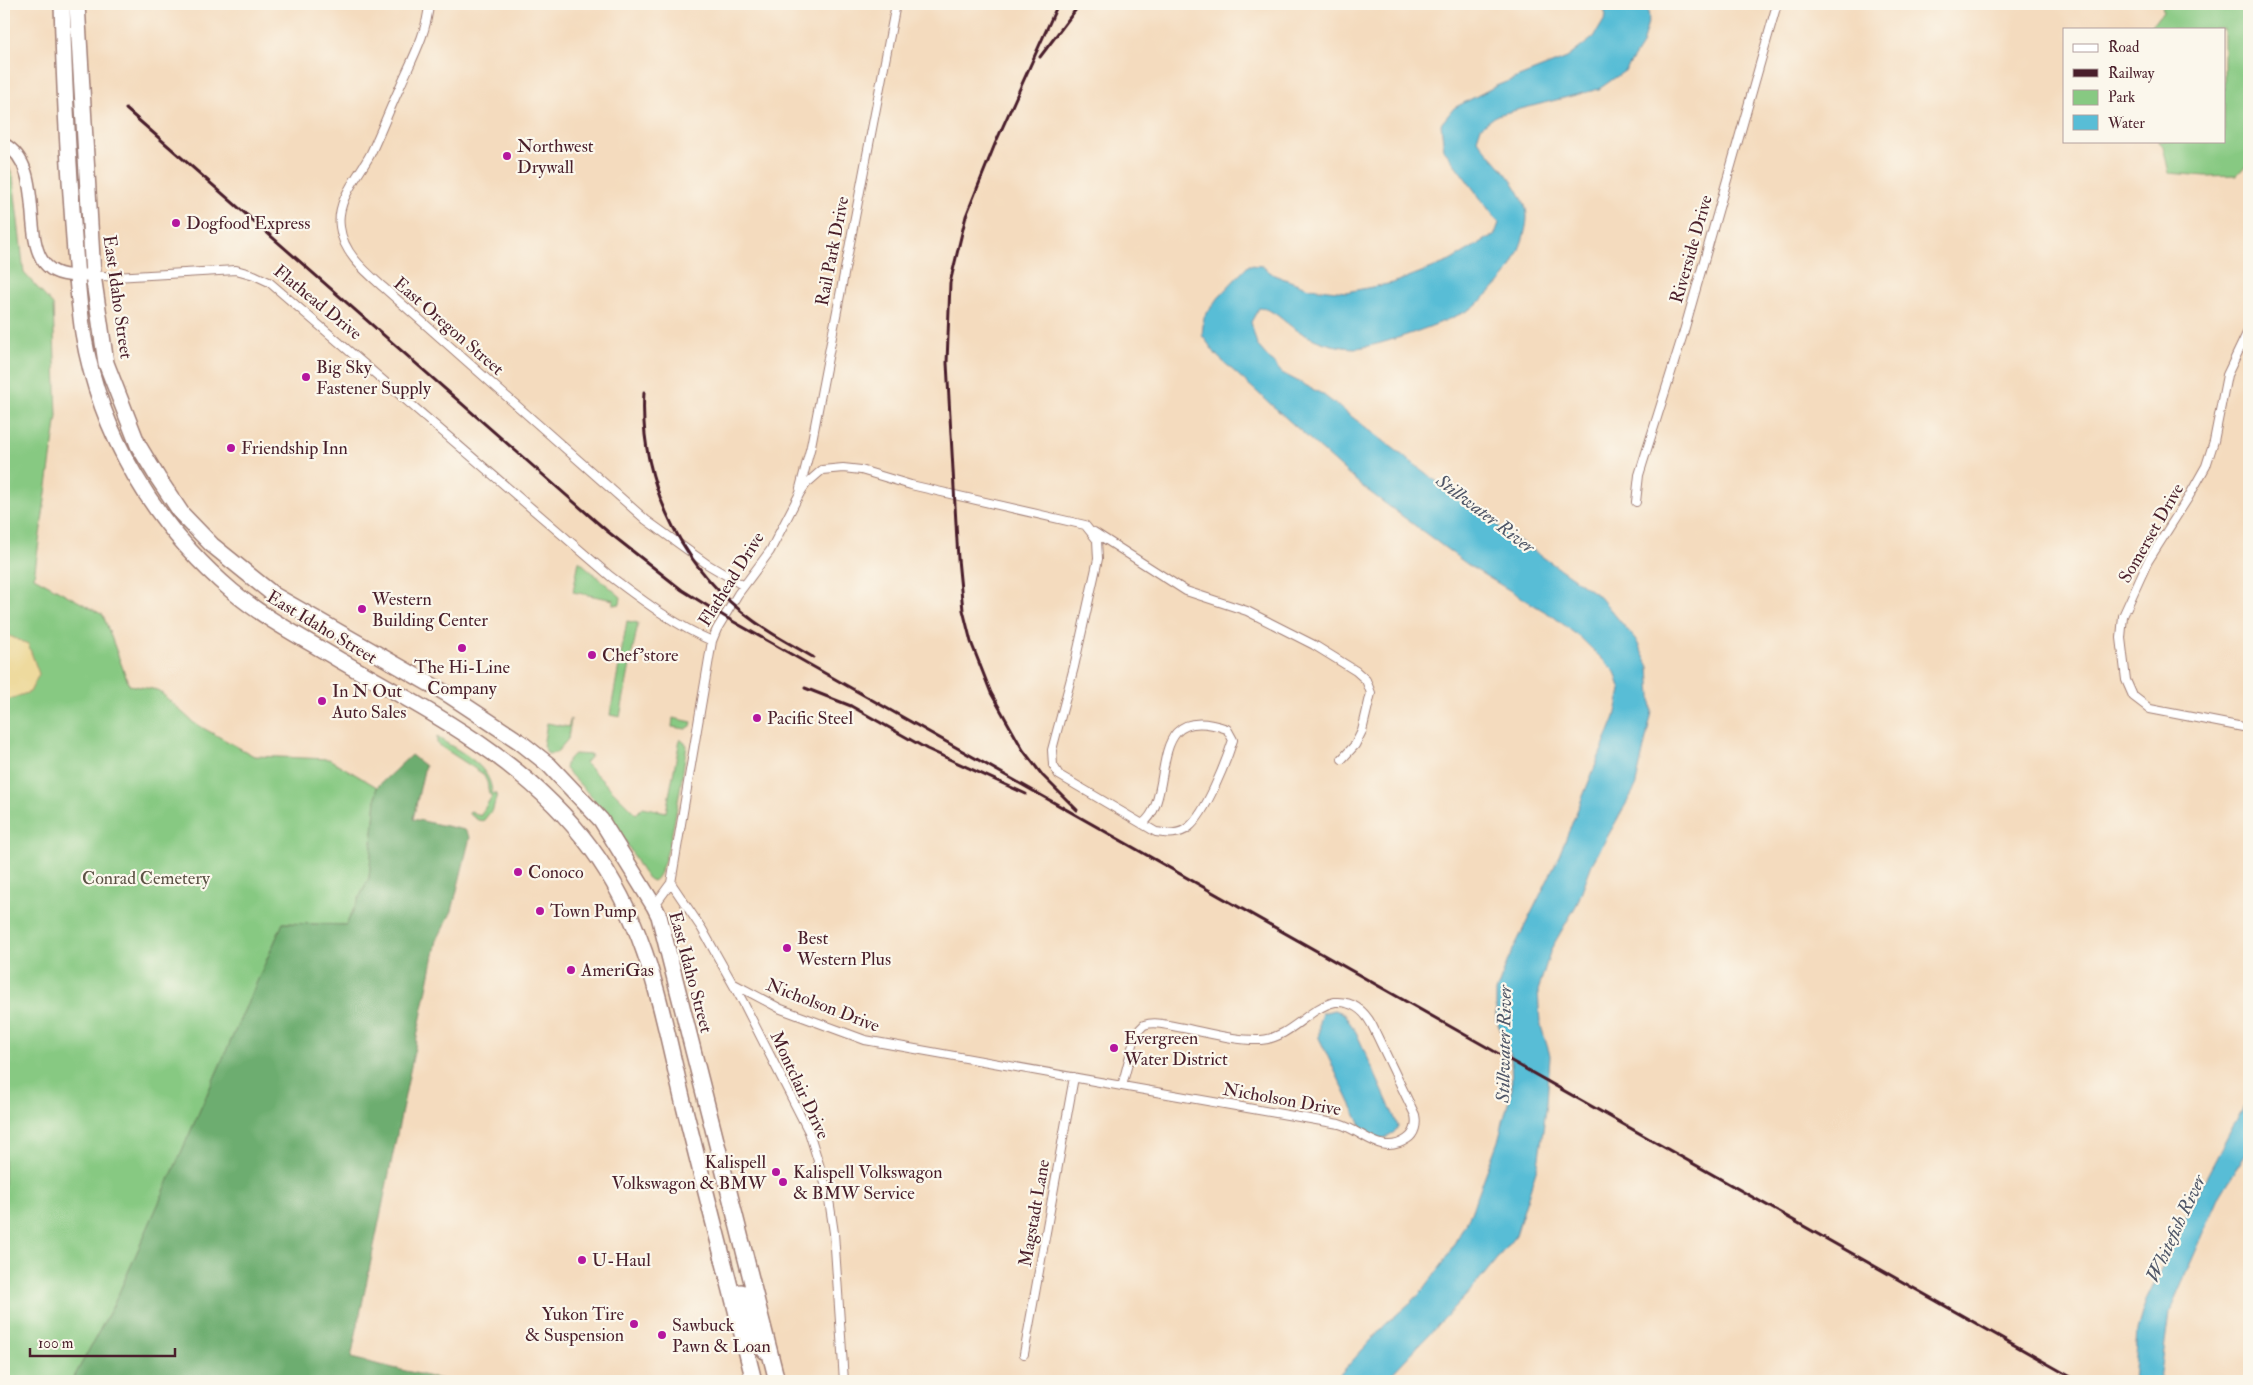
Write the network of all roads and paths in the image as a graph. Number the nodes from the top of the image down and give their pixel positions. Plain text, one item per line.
1 (62, 4) edge
2 (76, 4) edge
3 (429, 4) edge
4 (896, 4) edge
5 (1778, 4) edge
6 (4, 144) edge
7 (93, 275) junction
8 (77, 276) junction
9 (2249, 329) edge
10 (795, 502) junction
11 (1636, 502) dead end
12 (1084, 525) junction
13 (744, 586) junction
14 (712, 641) junction
15 (2249, 726) edge
16 (1342, 759) dead end
17 (1142, 824) junction
18 (671, 883) junction
19 (654, 906) junction
20 (726, 975) junction
21 (1074, 1077) junction
22 (1122, 1086) junction
23 (711, 1214) junction
24 (1024, 1354) dead end
25 (772, 1360) junction
26 (754, 1381) edge
27 (777, 1381) edge
28 (844, 1381) edge

1 - 8 highway, East Idaho Street
2 - 7 highway, East Idaho Street
3 - 13 street, East Oregon Street
4 - 10 street, Rail Park Drive
5 - 11 street, Riverside Drive
6 - 8 street, Flathead Drive
7 - 8 street, Flathead Drive
7 - 14 street, Flathead Drive
7 - 19 highway, East Idaho Street
8 - 23 highway, East Idaho Street
9 - 15 street, Somerset Drive
10 - 12 street, Flathead Drive
10 - 13 street, Flathead Drive
12 - 16 street
12 - 17 street
13 - 14 street, Flathead Drive
14 - 18 street
17 - 17 street
18 - 19 street
18 - 20 street, Montclair Drive
19 - 25 highway, East Idaho Street
20 - 21 street, Nicholson Drive
20 - 28 street, Montclair Drive
21 - 22 street, Nicholson Drive
21 - 24 street, Magstadt Lane
22 - 22 street, Nicholson Drive
23 - 25 highway
23 - 26 highway, East Idaho Street
25 - 27 highway, East Idaho Street

